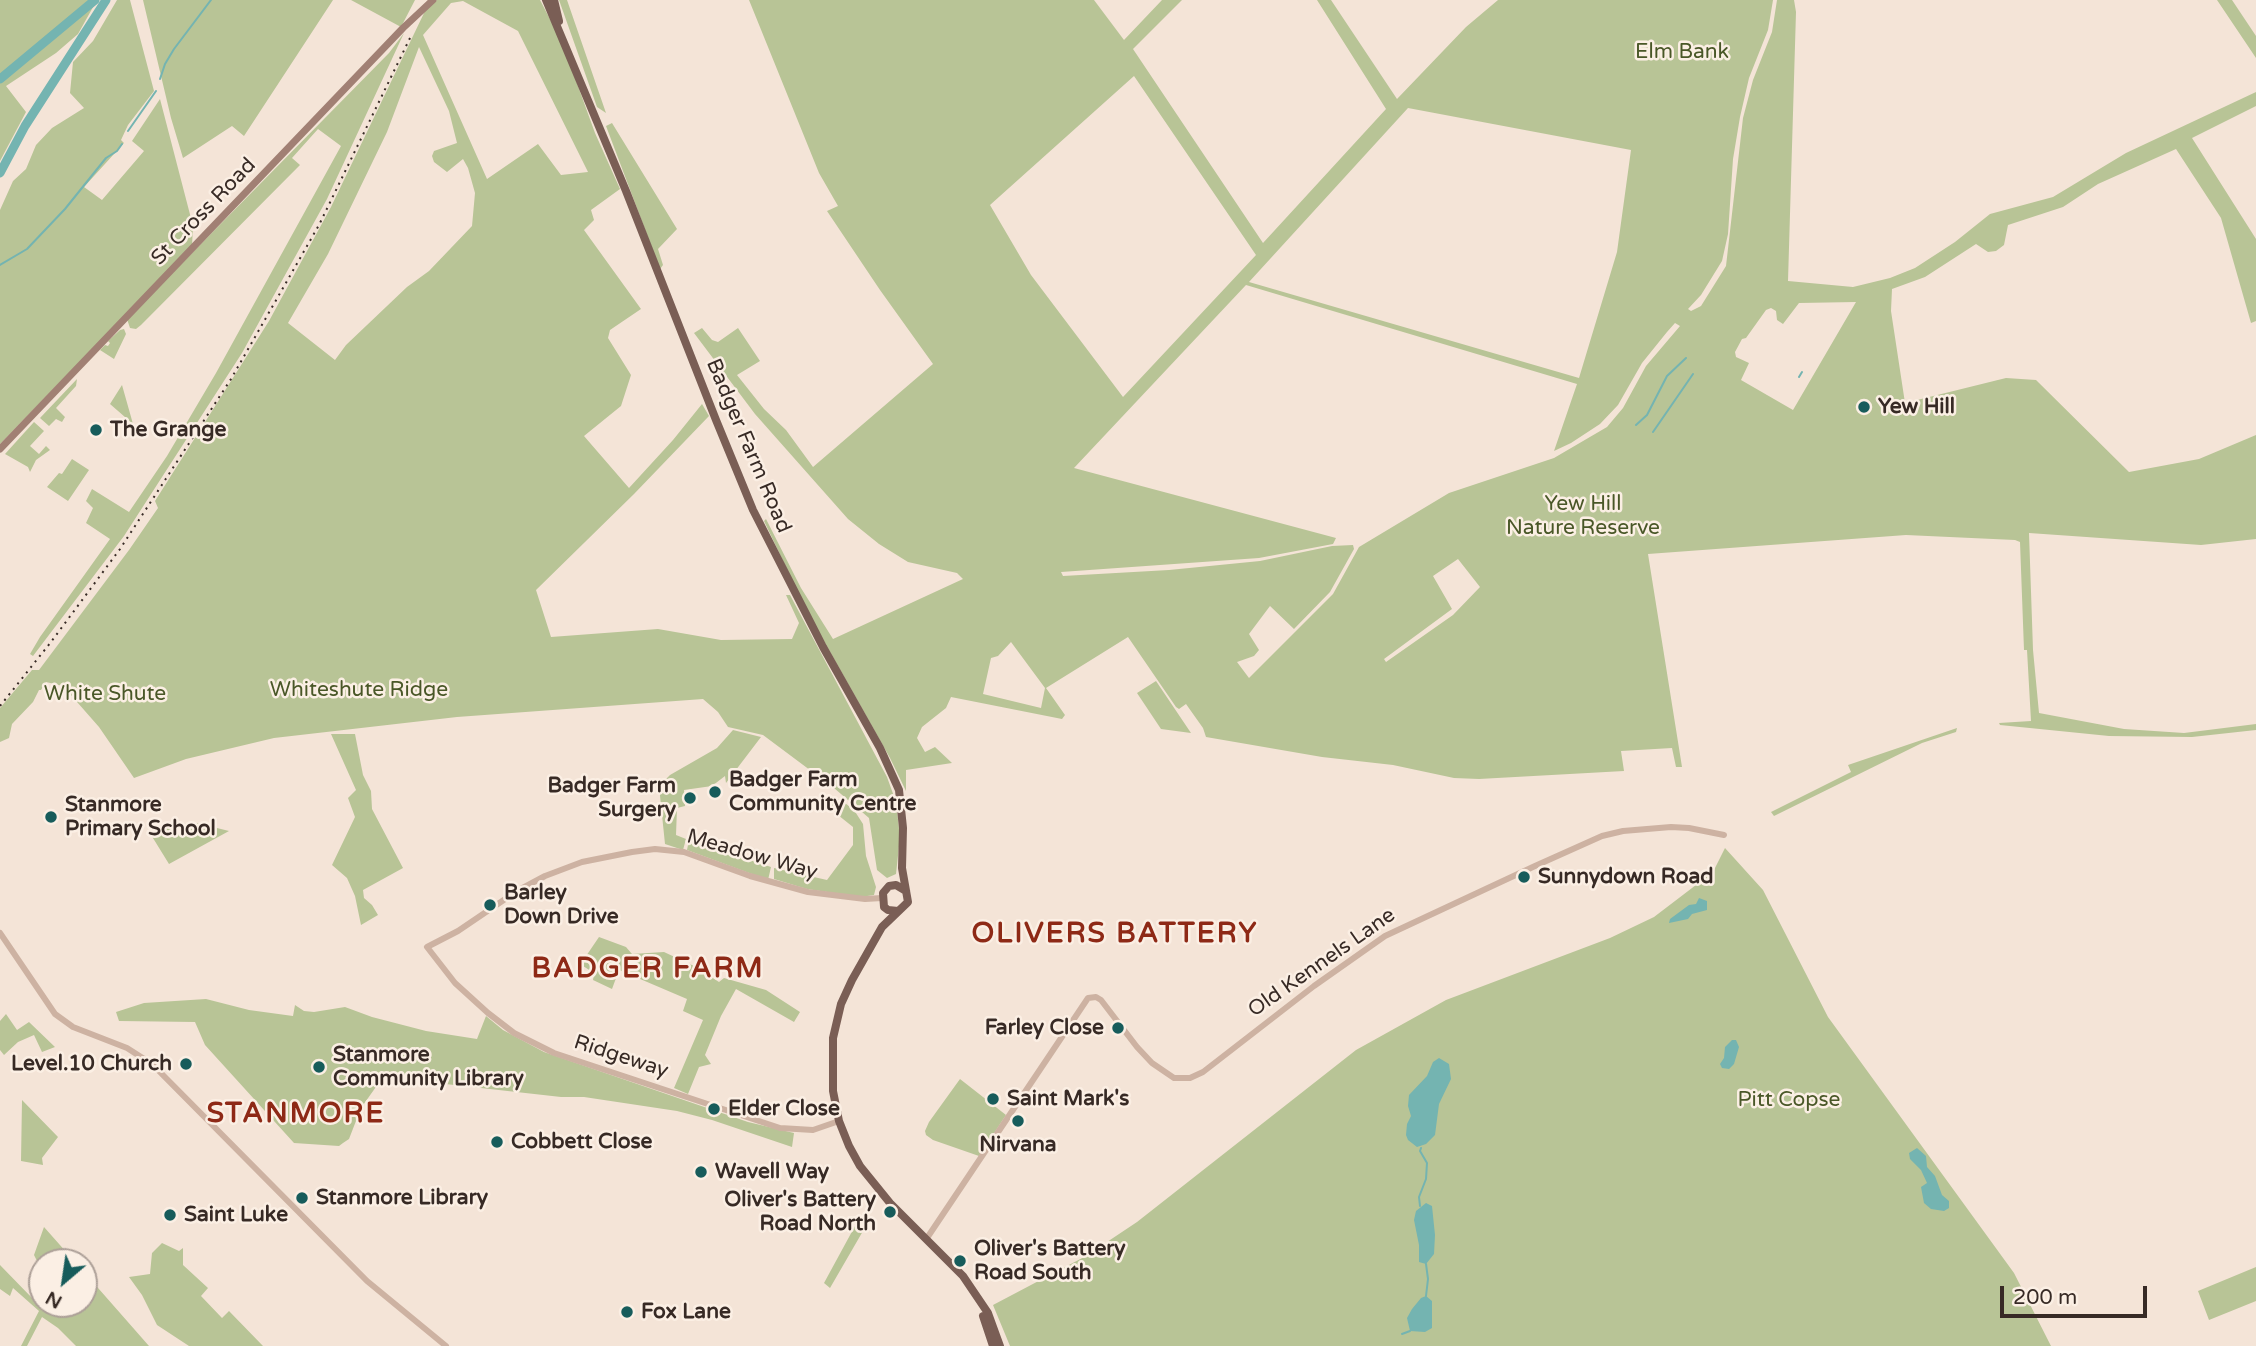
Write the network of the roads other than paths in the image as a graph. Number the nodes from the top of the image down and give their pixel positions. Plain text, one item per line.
1 (433, 0) edge
2 (546, 0) edge
3 (554, 0) edge
4 (561, 31) junction
5 (0, 449) edge
6 (1724, 835) dead end
7 (902, 868) junction
8 (889, 886) junction
9 (906, 891) junction
10 (881, 898) junction
11 (888, 910) junction
12 (898, 911) junction
13 (883, 927) junction
14 (0, 933) edge
15 (427, 947) joint
16 (839, 1121) junction
17 (928, 1238) junction
18 (953, 1263) junction
19 (446, 1346) edge
20 (993, 1346) edge
21 (1000, 1346) edge

1 - 5 main road, St Cross Road
2 - 4 main road, Badger Farm Road
3 - 4 main road, Badger Farm Road
4 - 7 main road, Badger Farm Road
6 - 17 street, Old Kennels Lane
7 - 8 main road
7 - 9 main road, Badger Farm Road
8 - 9 main road
8 - 10 main road
9 - 12 main road
10 - 11 main road
10 - 15 street, Meadow Way
11 - 12 main road
11 - 13 main road
12 - 13 main road
13 - 16 main road
14 - 19 street
15 - 16 street, Ridgeway
16 - 17 main road
17 - 18 main road
18 - 20 main road
18 - 21 main road

